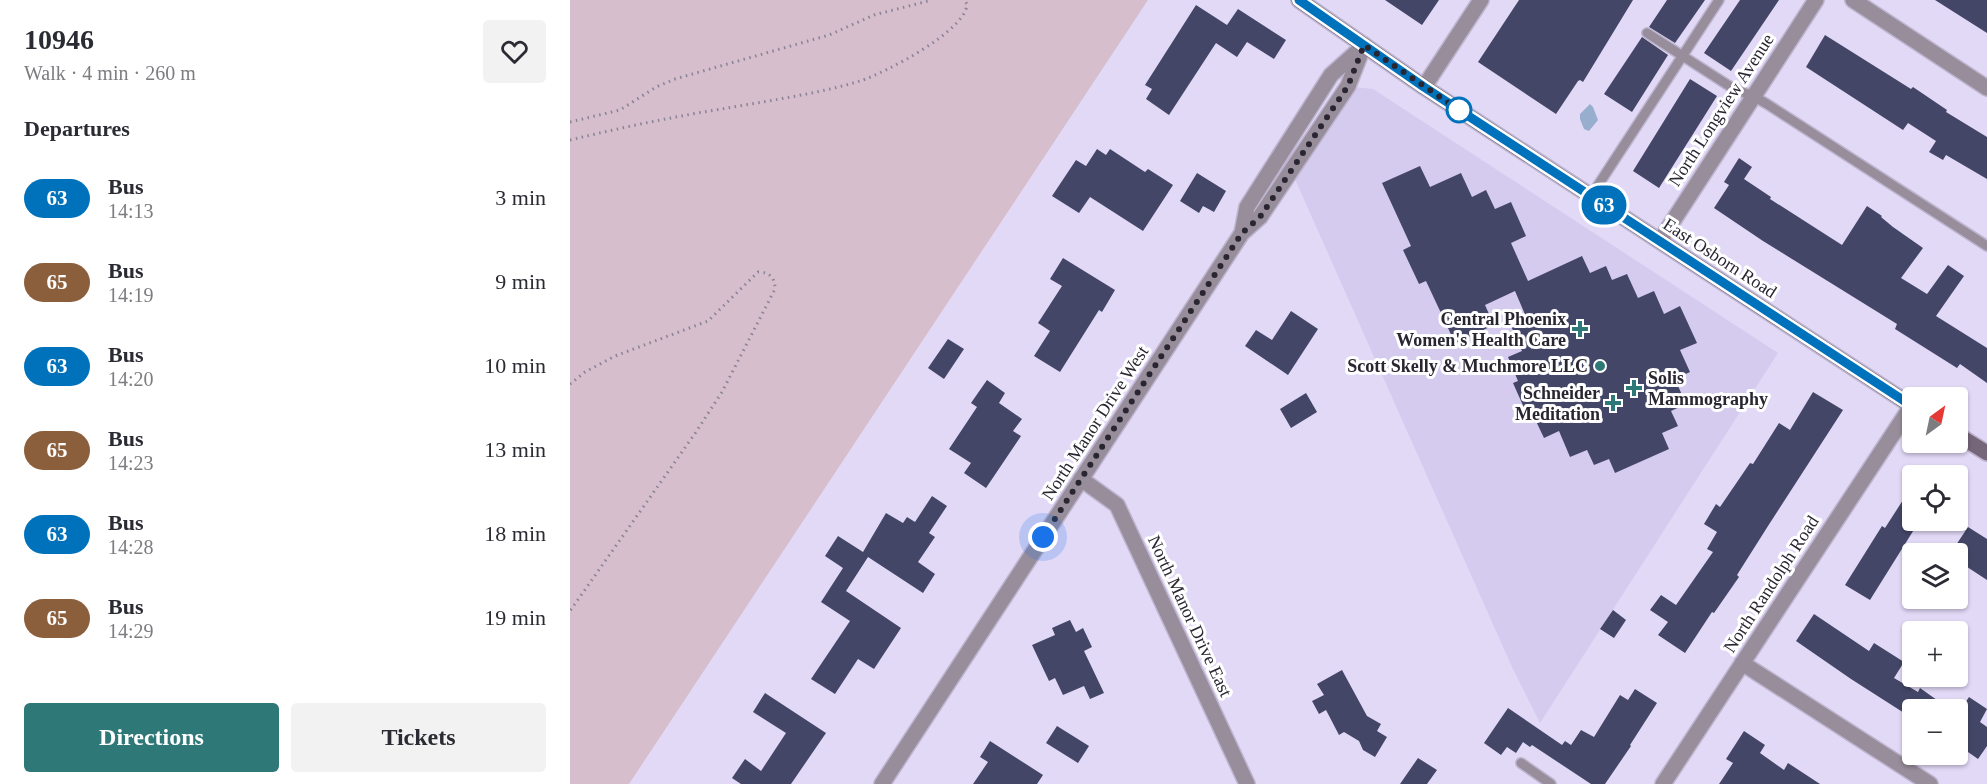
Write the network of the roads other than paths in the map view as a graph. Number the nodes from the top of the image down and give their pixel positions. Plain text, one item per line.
1 (1299, 0) edge
2 (1481, 0) edge
3 (1719, 0) edge
4 (1816, 0) edge
5 (1853, 0) edge
6 (1647, 33) dead end
7 (1364, 45) junction
8 (1683, 56) junction
9 (1424, 87) junction
10 (1987, 88) edge
11 (1753, 96) junction
12 (1295, 134) junction
13 (1310, 143) junction
14 (1591, 196) junction
15 (1242, 233) junction
16 (1660, 241) junction
17 (1987, 246) edge
18 (1902, 399) edge
19 (1902, 421) edge
20 (1968, 441) edge
21 (1987, 453) edge
22 (1081, 480) junction
23 (1742, 663) junction
24 (1521, 763) dead end
25 (882, 784) edge
26 (1247, 784) edge
27 (1551, 784) edge
28 (1663, 784) edge
29 (1930, 784) edge

1 - 7 main road, East Osborn Road
2 - 9 street
3 - 8 lane
4 - 11 street, North Longview Avenue
5 - 10 street
6 - 8 lane
7 - 9 main road, East Osborn Road
7 - 12 street, North Manor Drive West
7 - 13 street, North Manor Drive West
8 - 11 lane
8 - 14 lane
9 - 14 main road, East Osborn Road
11 - 16 street, North Longview Avenue
11 - 17 lane
12 - 13 street
12 - 15 street, North Manor Drive West
13 - 15 street, North Manor Drive West
14 - 16 main road, East Osborn Road
15 - 22 street, North Manor Drive West
16 - 18 main road, East Osborn Road
19 - 23 street, North Randolph Road
20 - 21 main road
22 - 25 street, North Manor Drive West
22 - 26 street, North Manor Drive East
23 - 28 street, North Randolph Road
23 - 29 street
24 - 27 lane

